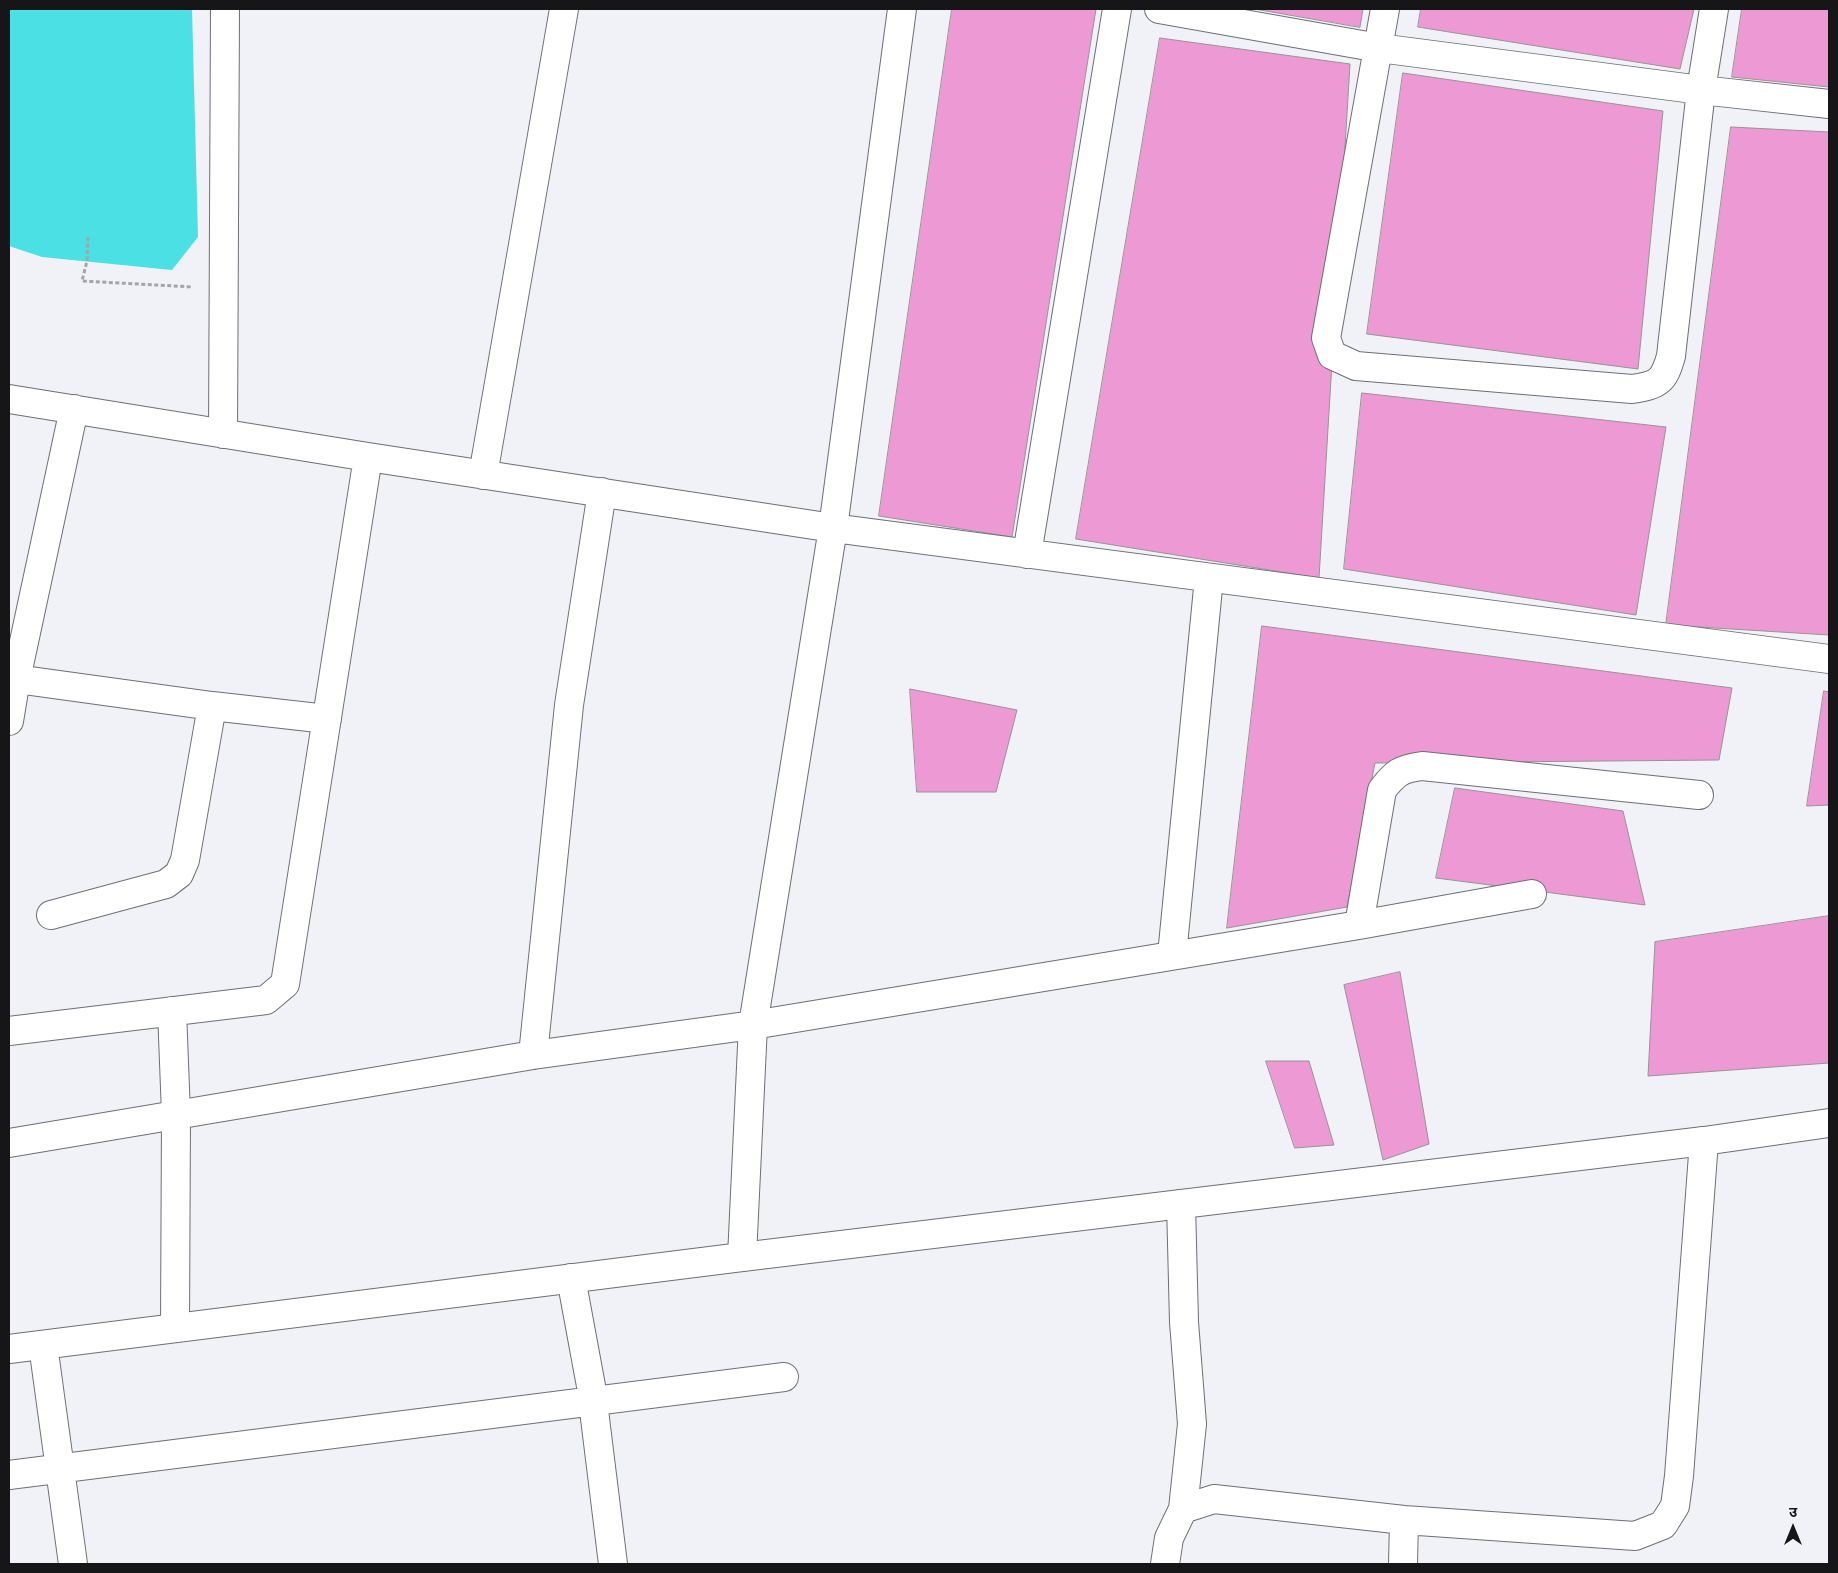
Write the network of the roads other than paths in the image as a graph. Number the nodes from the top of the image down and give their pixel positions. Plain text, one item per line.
1 (225, 9) edge
2 (564, 9) edge
3 (902, 9) edge
4 (1118, 9) edge
5 (1159, 9) edge
6 (1385, 9) edge
7 (1714, 9) edge
8 (1379, 48) junction
9 (1701, 90) junction
10 (1829, 104) edge
11 (9, 399) edge
12 (74, 409) junction
13 (223, 434) junction
14 (368, 457) junction
15 (483, 475) junction
16 (602, 492) junction
17 (833, 528) junction
18 (1028, 554) junction
19 (1209, 578) junction
20 (1829, 659) edge
21 (12, 678) edge
22 (212, 706) junction
23 (327, 719) junction
24 (9, 722) edge
25 (1699, 795) dead end
26 (1532, 894) dead end
27 (51, 916) dead end
28 (1358, 925) junction
29 (1172, 955) junction
30 (172, 1011) junction
31 (753, 1025) junction
32 (9, 1031) edge
33 (533, 1055) junction
34 (176, 1114) junction
35 (1829, 1124) edge
36 (1704, 1141) junction
37 (9, 1142) edge
38 (1181, 1204) junction
39 (742, 1257) junction
40 (571, 1278) junction
41 (175, 1328) junction
42 (44, 1345) junction
43 (9, 1349) edge
44 (784, 1377) dead end
45 (592, 1401) junction
46 (60, 1468) junction
47 (9, 1475) edge
48 (1183, 1509) junction
49 (1404, 1520) junction
50 (74, 1564) edge
51 (613, 1564) edge
52 (1166, 1564) edge
53 (1402, 1564) edge

1 - 13 street
2 - 15 street
3 - 17 street
4 - 18 street
5 - 8 street
6 - 8 street
7 - 9 street
8 - 9 street
8 - 9 street
9 - 10 street
11 - 12 street
12 - 13 street
12 - 21 street
13 - 14 street
14 - 15 street
14 - 23 street
15 - 16 street
16 - 17 street
16 - 33 street
17 - 18 street
17 - 31 street
18 - 19 street
19 - 20 street
19 - 29 street
21 - 22 street
21 - 24 street
22 - 23 street
22 - 27 street
23 - 30 street
25 - 28 street
26 - 28 street
28 - 29 street
29 - 31 street
30 - 32 street
30 - 34 street
31 - 33 street
31 - 39 street
33 - 34 street
34 - 37 street
34 - 41 street
35 - 36 street
36 - 38 street
36 - 49 street
38 - 39 street
38 - 48 street
39 - 40 street
40 - 41 street
40 - 45 street
41 - 42 street
42 - 43 street
42 - 46 street
44 - 45 street
45 - 46 street
45 - 51 street
46 - 47 street
46 - 50 street
48 - 49 street
48 - 52 street
49 - 53 street

